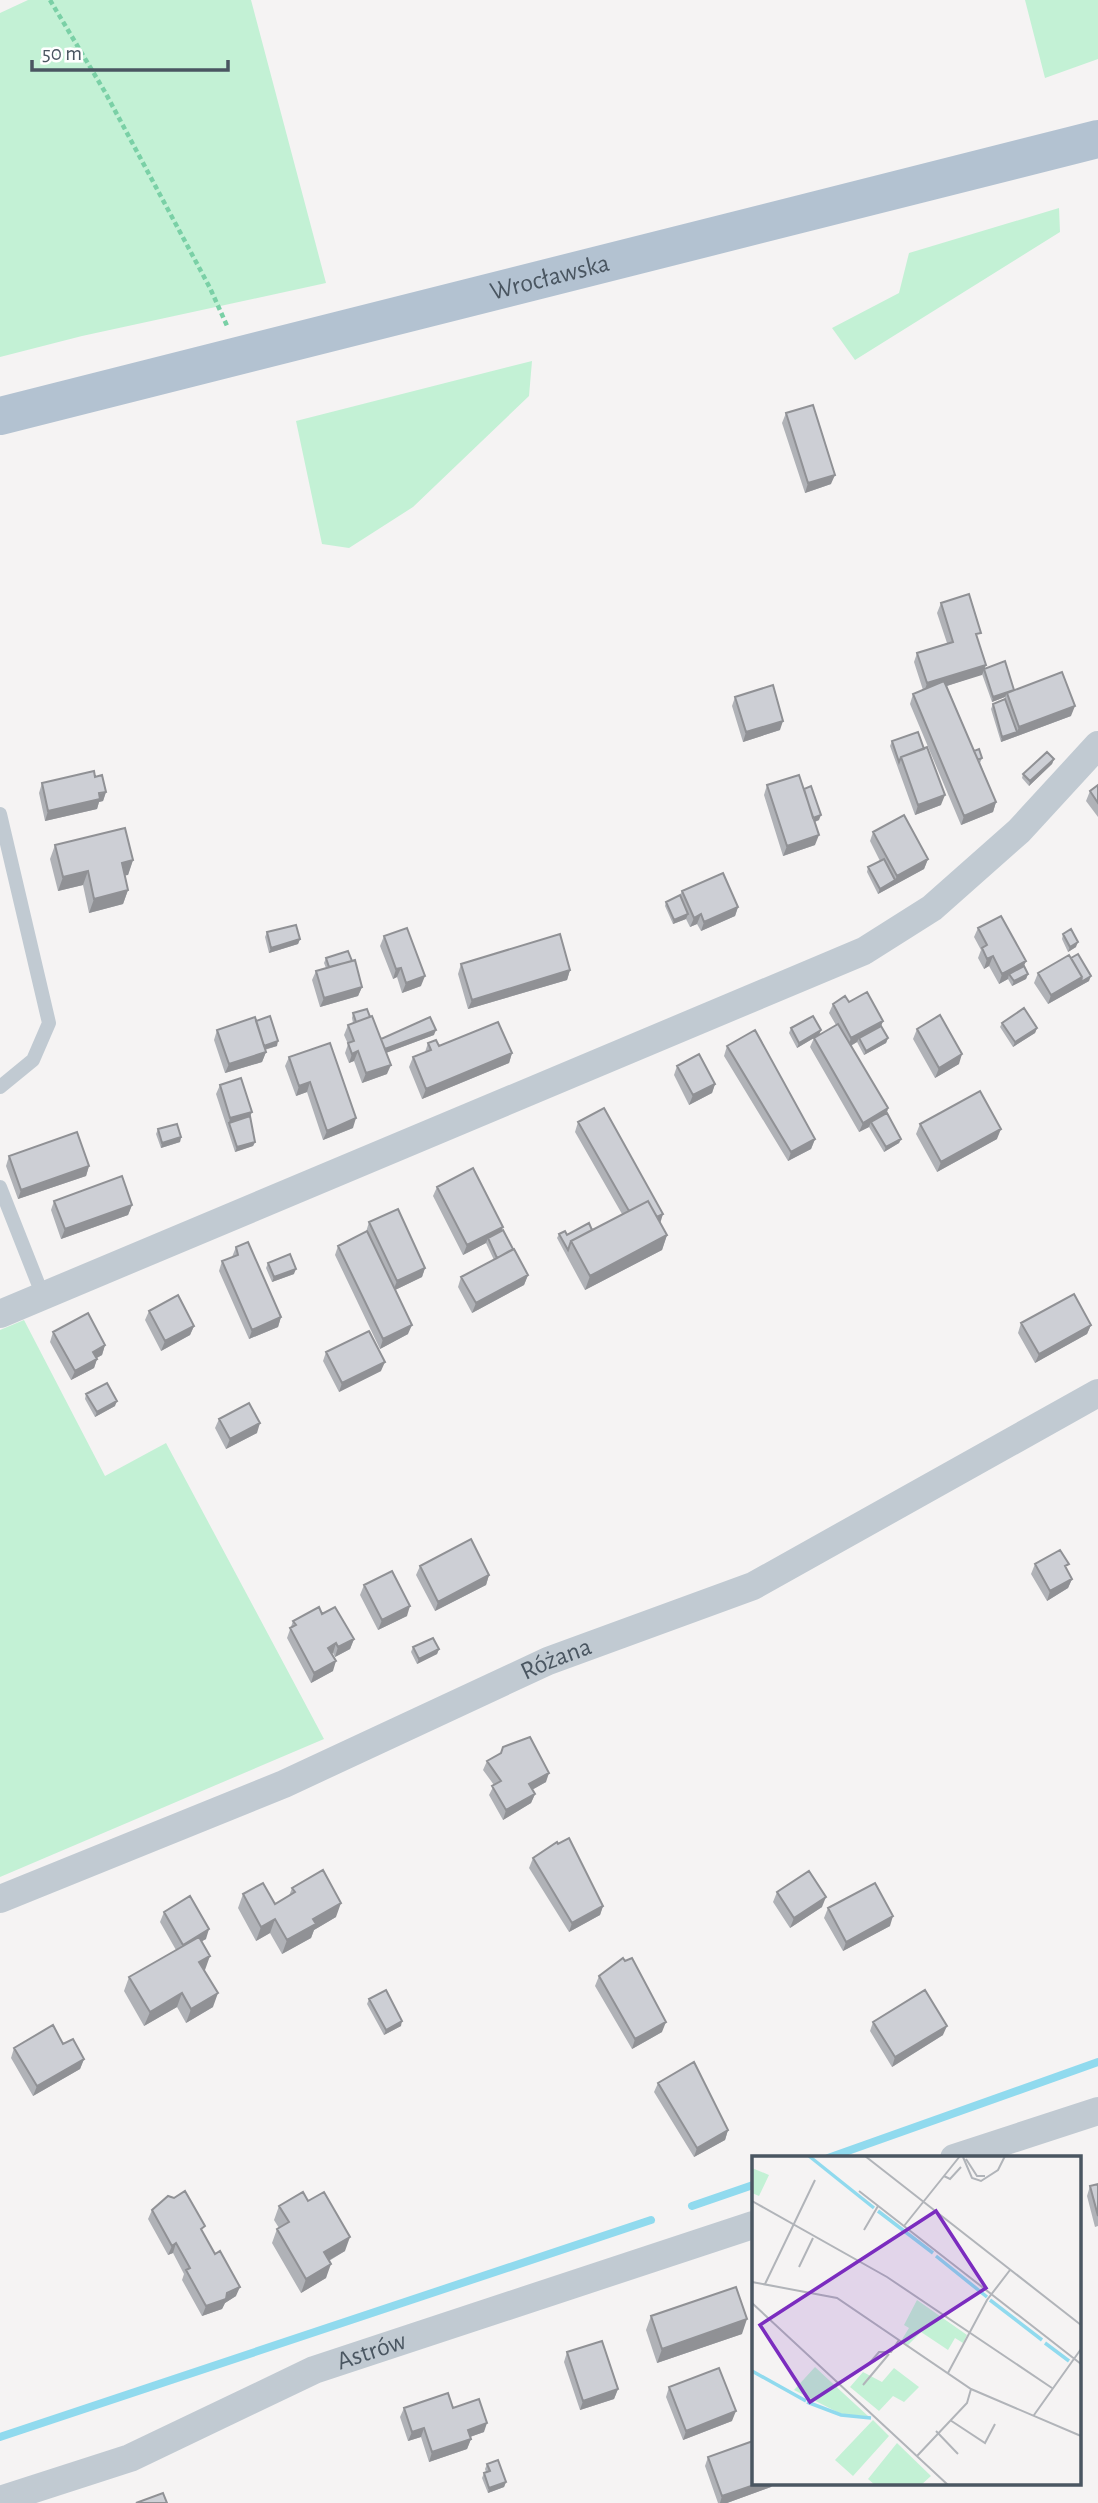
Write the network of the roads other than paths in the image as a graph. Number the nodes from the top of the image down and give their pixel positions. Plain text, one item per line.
1 (1098, 139) edge
2 (0, 416) edge
3 (1098, 745) edge
4 (0, 814) edge
5 (0, 1087) edge
6 (0, 1187) edge
7 (43, 1296) junction
8 (0, 1314) edge
9 (1098, 1393) edge
10 (0, 1899) edge
11 (1098, 2111) edge
12 (960, 2156) edge
13 (752, 2225) edge
14 (0, 2500) edge

1 - 2 main road, Wrocławska
3 - 7 street
4 - 5 lane
6 - 7 lane
7 - 8 street
9 - 10 street, Różana
11 - 12 street
13 - 14 street, Astrów

